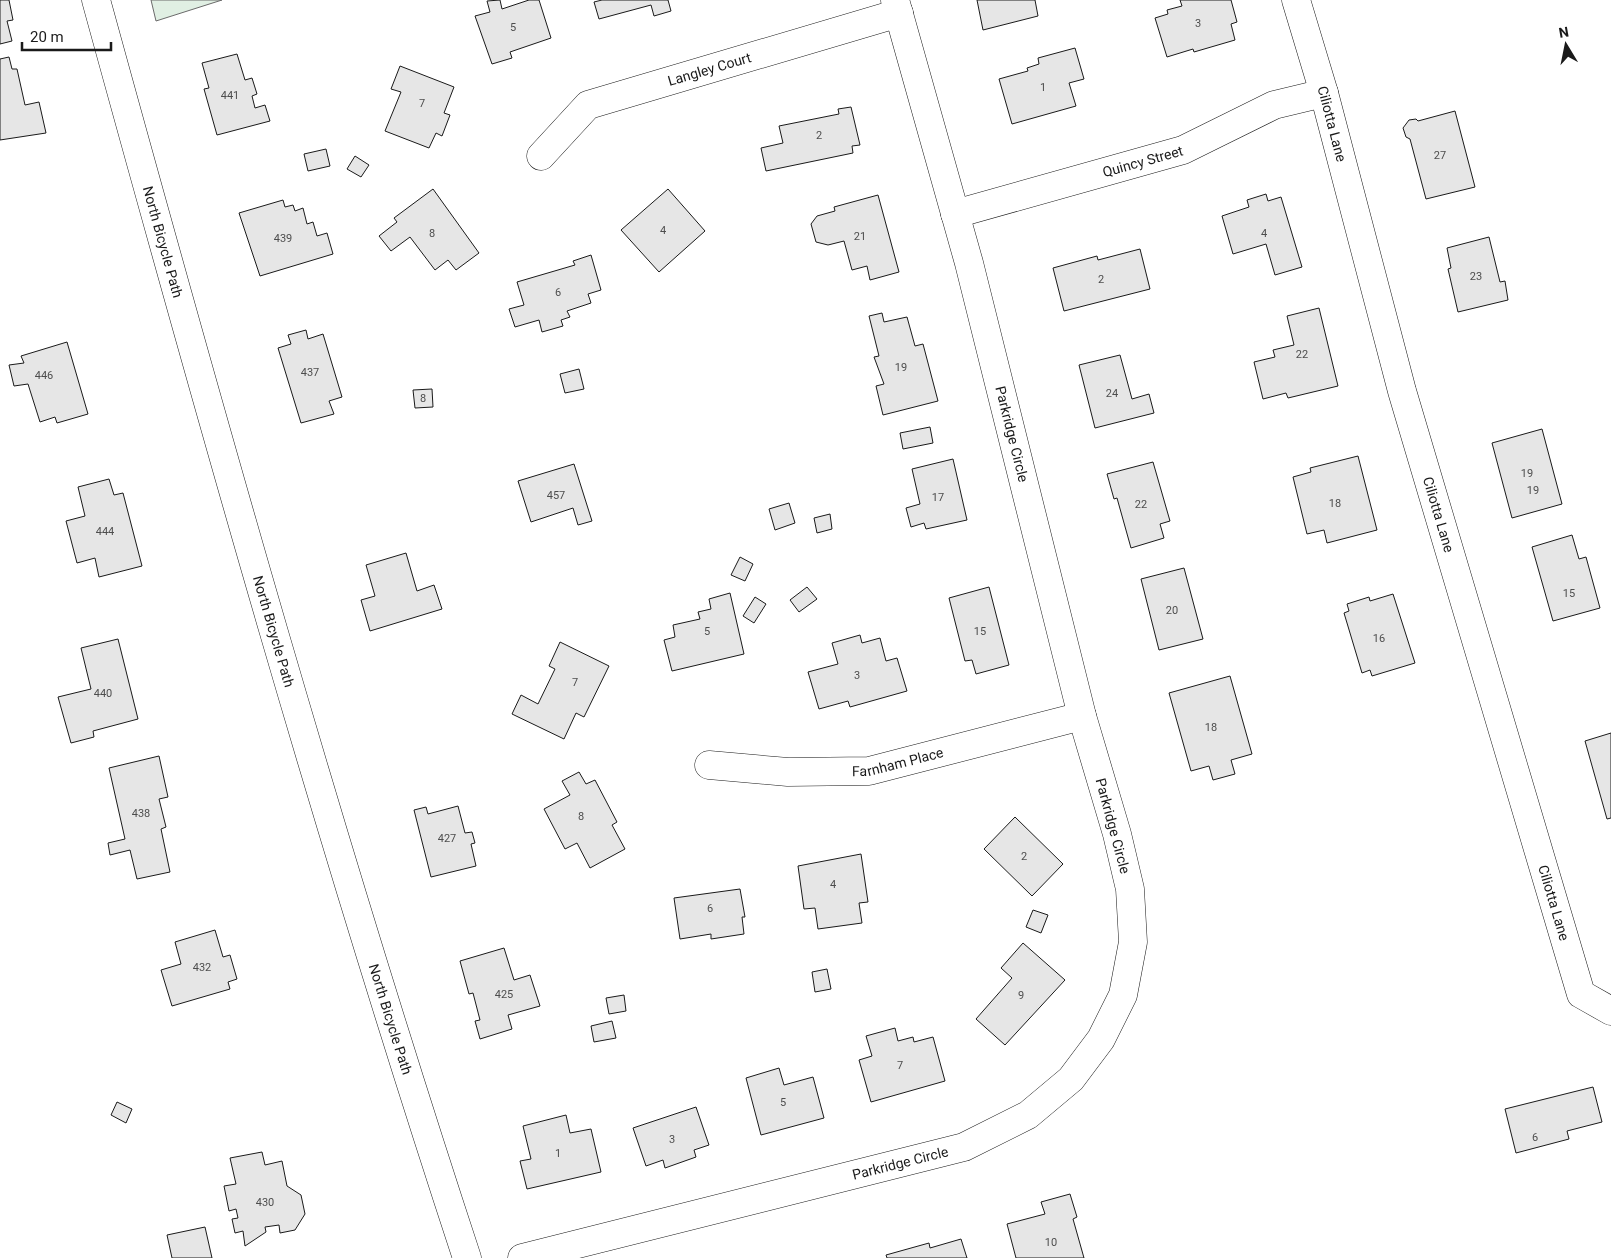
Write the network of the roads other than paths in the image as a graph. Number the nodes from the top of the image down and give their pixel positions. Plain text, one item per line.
1 (96, 0) edge
2 (1296, 0) edge
3 (897, 7) edge
4 (1324, 93) junction
5 (541, 156) dead end
6 (955, 214) junction
7 (1082, 716) junction
8 (709, 765) dead end
9 (1611, 1011) edge
10 (466, 1258) edge
11 (522, 1258) edge

1 - 10 street, North Bicycle Path
2 - 4 street, Ciliotta Lane
3 - 5 street, Langley Court
3 - 6 street, Parkridge Circle
4 - 6 street, Quincy Street
4 - 9 street, Ciliotta Lane
6 - 7 street, Parkridge Circle
7 - 8 street, Farnham Place
7 - 11 street, Parkridge Circle

